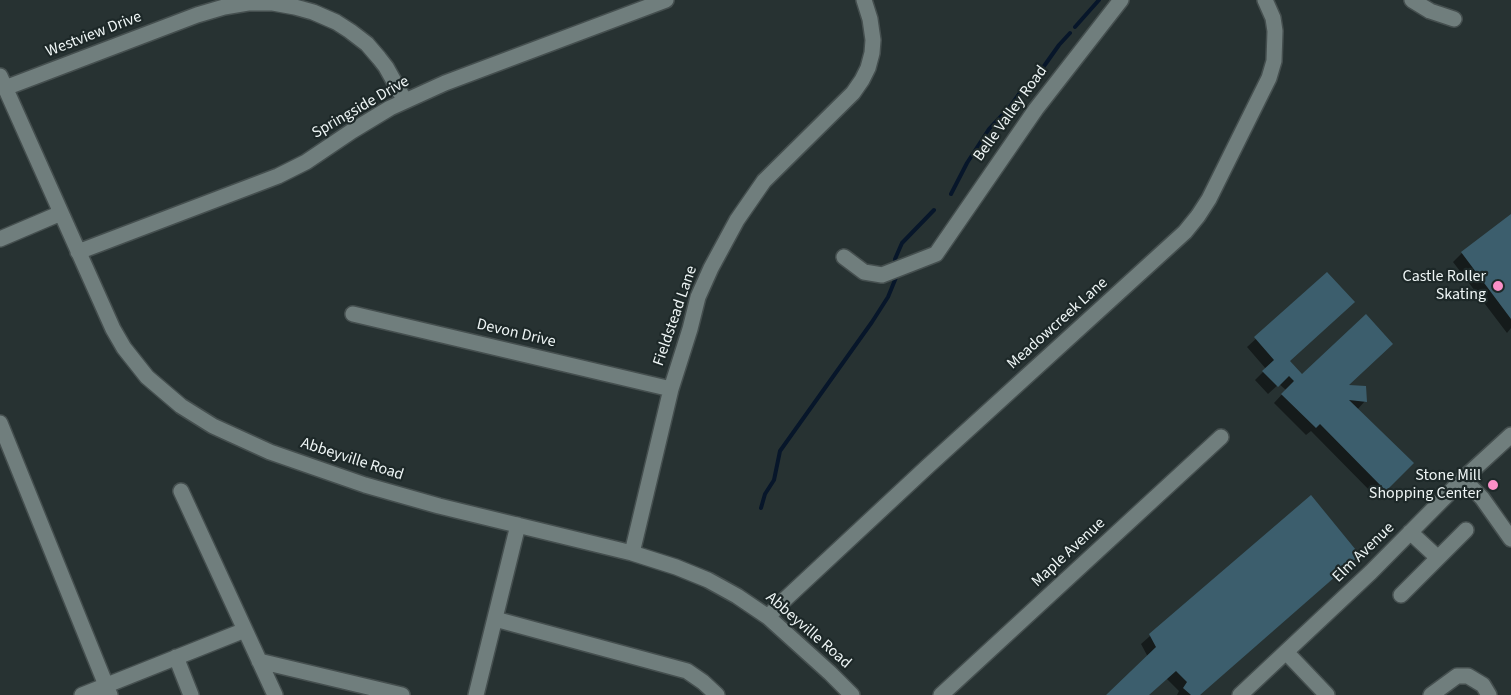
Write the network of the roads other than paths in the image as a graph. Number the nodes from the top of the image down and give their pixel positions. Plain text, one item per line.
1 (666, 0) edge
2 (864, 0) edge
3 (1121, 0) edge
4 (1265, 0) edge
5 (1412, 0) edge
6 (1454, 19) dead end
7 (2, 82) edge
8 (405, 101) junction
9 (61, 213) junction
10 (0, 239) edge
11 (78, 252) junction
12 (844, 256) dead end
13 (353, 314) dead end
14 (671, 389) junction
15 (0, 423) edge
16 (1511, 435) edge
17 (1221, 436) dead end
18 (1463, 479) junction
19 (181, 491) dead end
20 (518, 525) junction
21 (1466, 530) dead end
22 (1410, 532) junction
23 (1511, 539) edge
24 (632, 553) junction
25 (1438, 558) junction
26 (1401, 595) dead end
27 (768, 617) junction
28 (495, 619) junction
29 (245, 630) junction
30 (1286, 652) junction
31 (176, 657) junction
32 (259, 661) junction
33 (109, 690) edge
34 (1244, 694) edge
35 (82, 695) edge
36 (191, 695) edge
37 (275, 695) edge
38 (402, 695) edge
39 (476, 695) edge
40 (717, 695) edge
41 (852, 695) edge
42 (941, 695) edge
43 (1327, 695) edge
44 (1431, 695) edge
45 (1489, 695) edge

1 - 8 street, Springside Drive
2 - 14 street, Fieldstead Lane
3 - 12 street, Belle Valley Road
4 - 27 street, Meadowcreek Lane
5 - 6 street
7 - 8 street, Westview Drive
7 - 9 street, Abbeyville Road
8 - 11 street, Springside Drive
9 - 10 street
9 - 11 street, Abbeyville Road
11 - 20 street, Abbeyville Road
13 - 14 street, Devon Drive
14 - 24 street, Fieldstead Lane
15 - 33 street
16 - 18 street, Elm Avenue
17 - 42 street, Maple Avenue
18 - 22 street, Elm Avenue
18 - 23 street
19 - 29 street
20 - 24 street, Abbeyville Road
20 - 28 street
21 - 25 street
22 - 25 street
22 - 30 street, Elm Avenue
24 - 27 street, Abbeyville Road
25 - 26 street
27 - 41 street, Abbeyville Road
28 - 39 street
28 - 40 street
29 - 31 street
29 - 32 street
30 - 34 street, Elm Avenue
30 - 43 street
31 - 33 street
31 - 36 street
32 - 37 street
32 - 38 street
33 - 35 street
44 - 45 street

